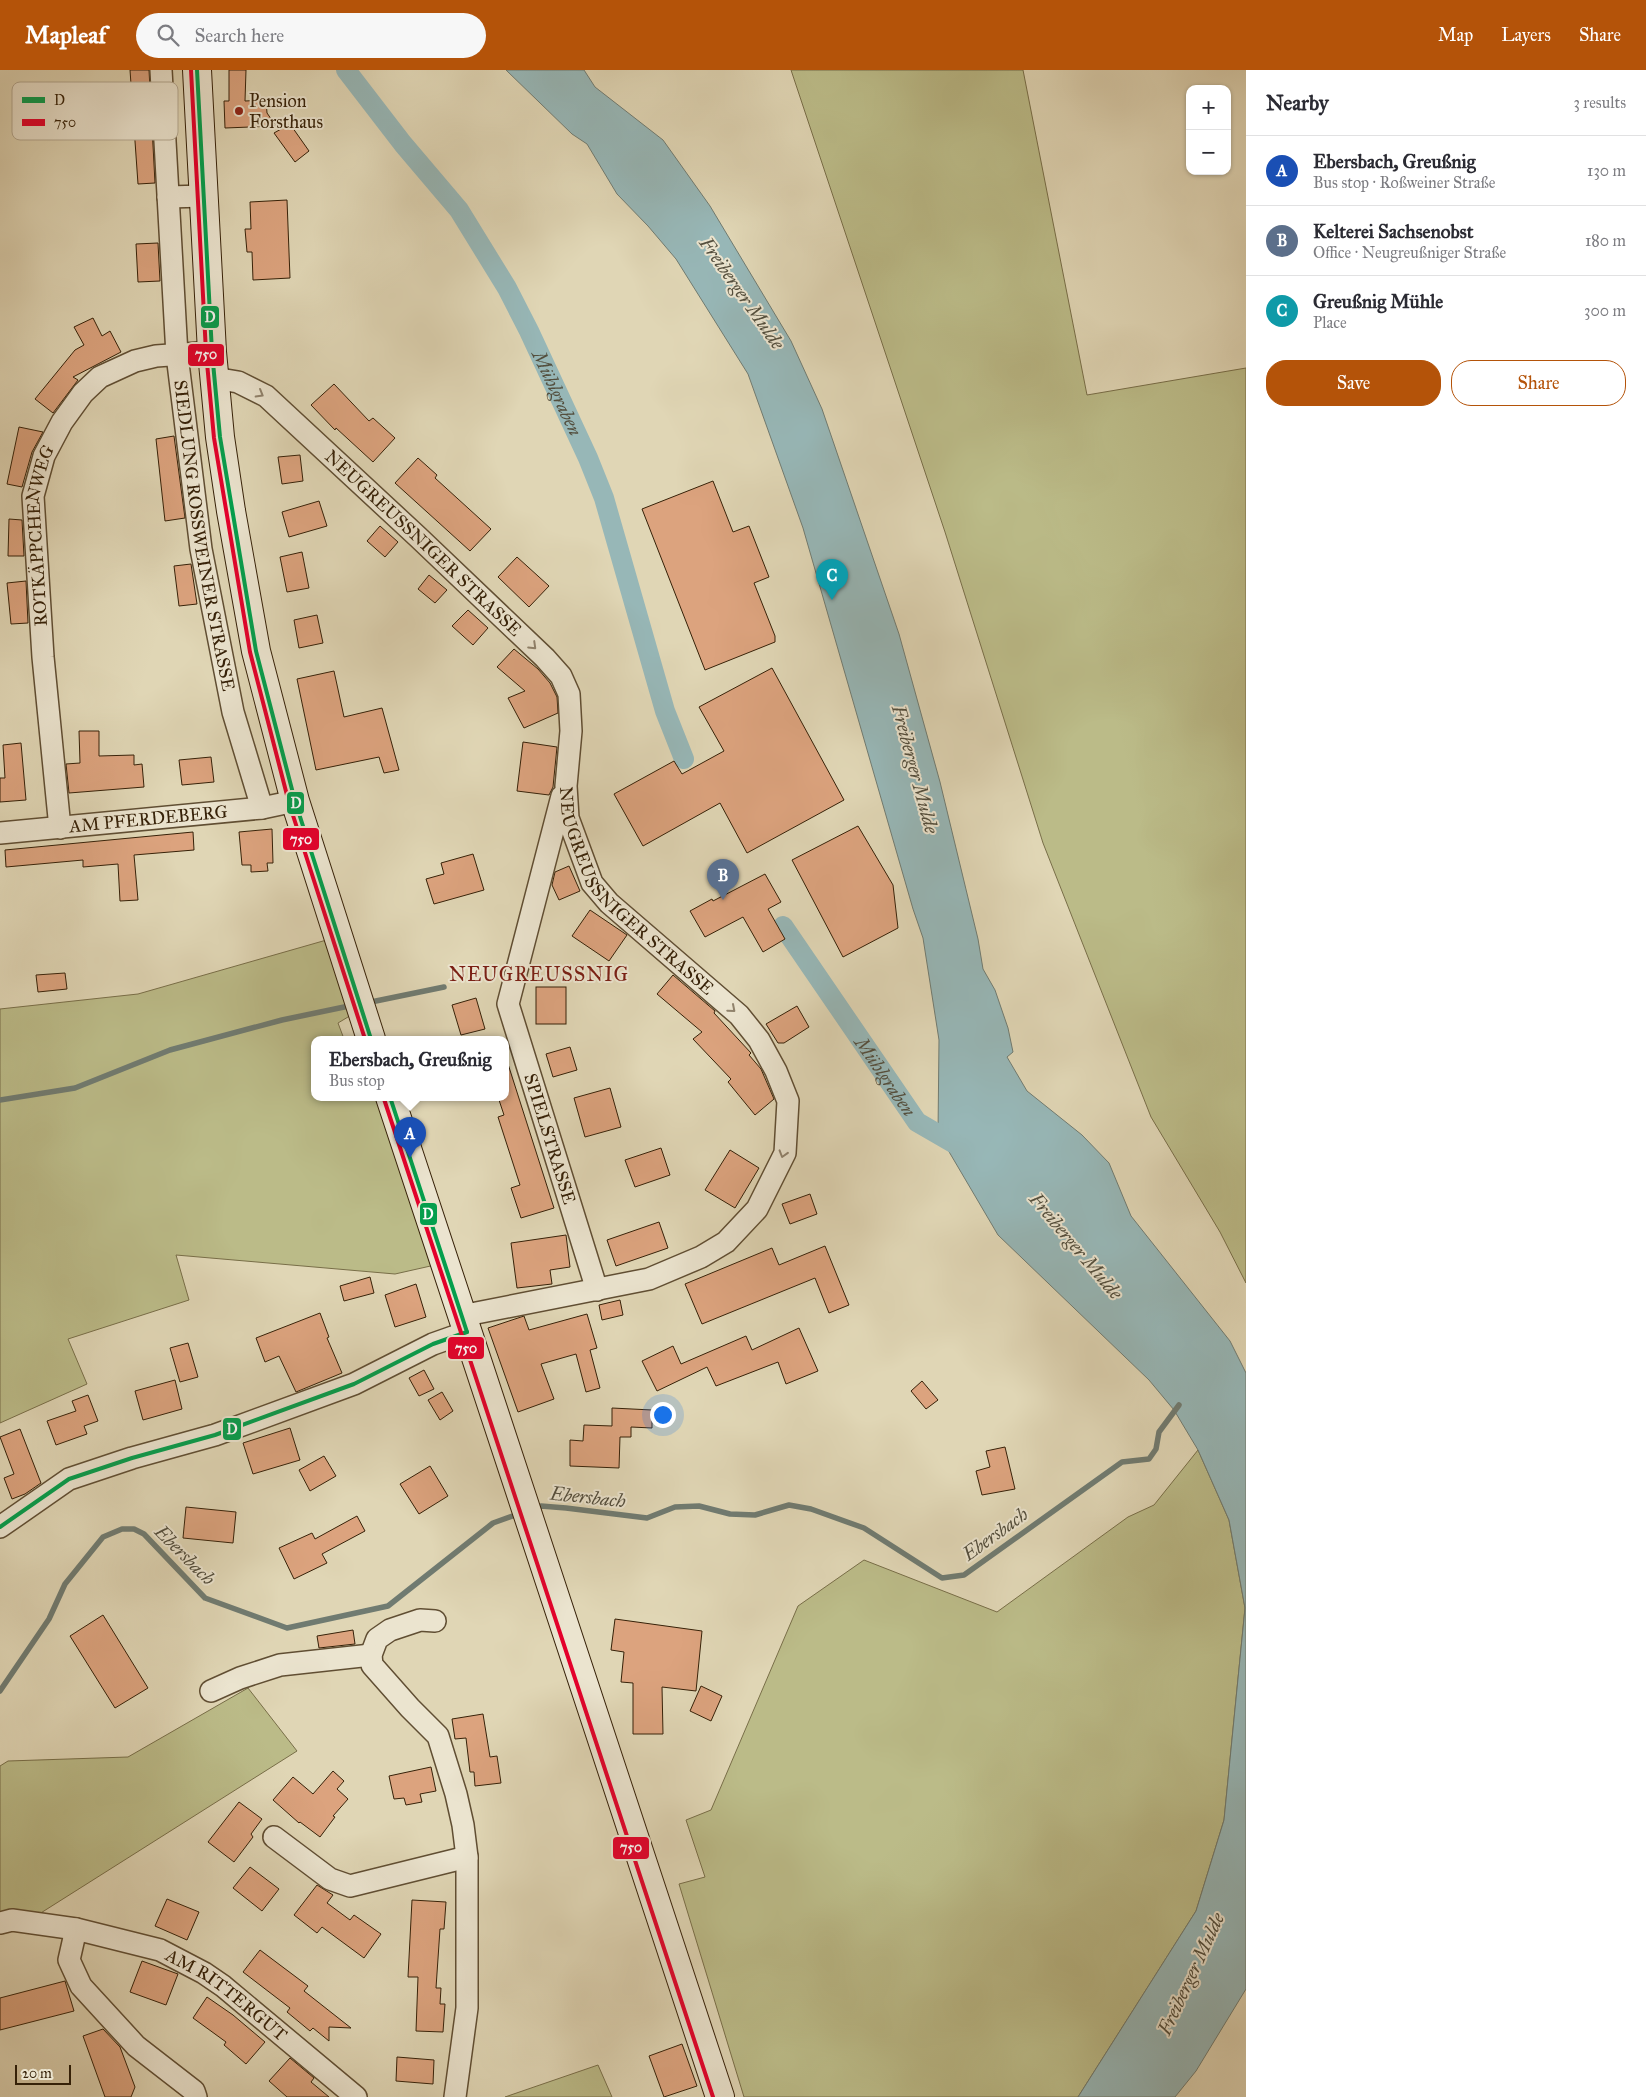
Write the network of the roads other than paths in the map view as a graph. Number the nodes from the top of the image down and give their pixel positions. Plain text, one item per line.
1 (197, 70) edge
2 (165, 140) edge
3 (204, 196) junction
4 (168, 197) junction
5 (177, 355) junction
6 (213, 365) junction
7 (566, 786) junction
8 (295, 801) junction
9 (262, 808) junction
10 (60, 828) junction
11 (0, 833) edge
12 (370, 1036) edge
13 (391, 1101) edge
14 (597, 1290) junction
15 (464, 1324) junction
16 (0, 1527) edge
17 (435, 1621) dead end
18 (371, 1654) junction
19 (211, 1691) dead end
20 (274, 1837) dead end
21 (467, 1857) junction
22 (0, 1923) edge
23 (76, 1929) junction
24 (196, 2097) edge
25 (356, 2097) edge
26 (456, 2097) edge
27 (720, 2097) edge

1 - 3 main road
2 - 4 street, SIEDLUNG ROSSWEINER STRASSE
3 - 4 street
3 - 6 main road
4 - 5 street, SIEDLUNG ROSSWEINER STRASSE
5 - 6 street, ROTKÄPPCHENWEG
5 - 9 street, SIEDLUNG ROSSWEINER STRASSE
5 - 10 street, ROTKÄPPCHENWEG
6 -> 7 street, NEUGREUSSNIGER STRASSE
6 - 8 main road
7 - 14 street, SPIELSTRASSE
7 -> 14 street, NEUGREUSSNIGER STRASSE
8 - 9 street, AM PFERDEBERG
8 - 12 main road
9 - 10 street, AM PFERDEBERG
10 - 11 street, AM PFERDEBERG
13 - 15 main road
14 - 15 street, NEUGREUSSNIGER STRASSE
15 - 16 street, NEUGREUSSNIGER STRASSE
15 - 27 main road
17 - 18 street
18 - 19 street
18 - 21 street
20 - 21 street
21 - 26 street
22 - 23 street, AM RITTERGUT
23 - 24 street
23 - 25 street, AM RITTERGUT

